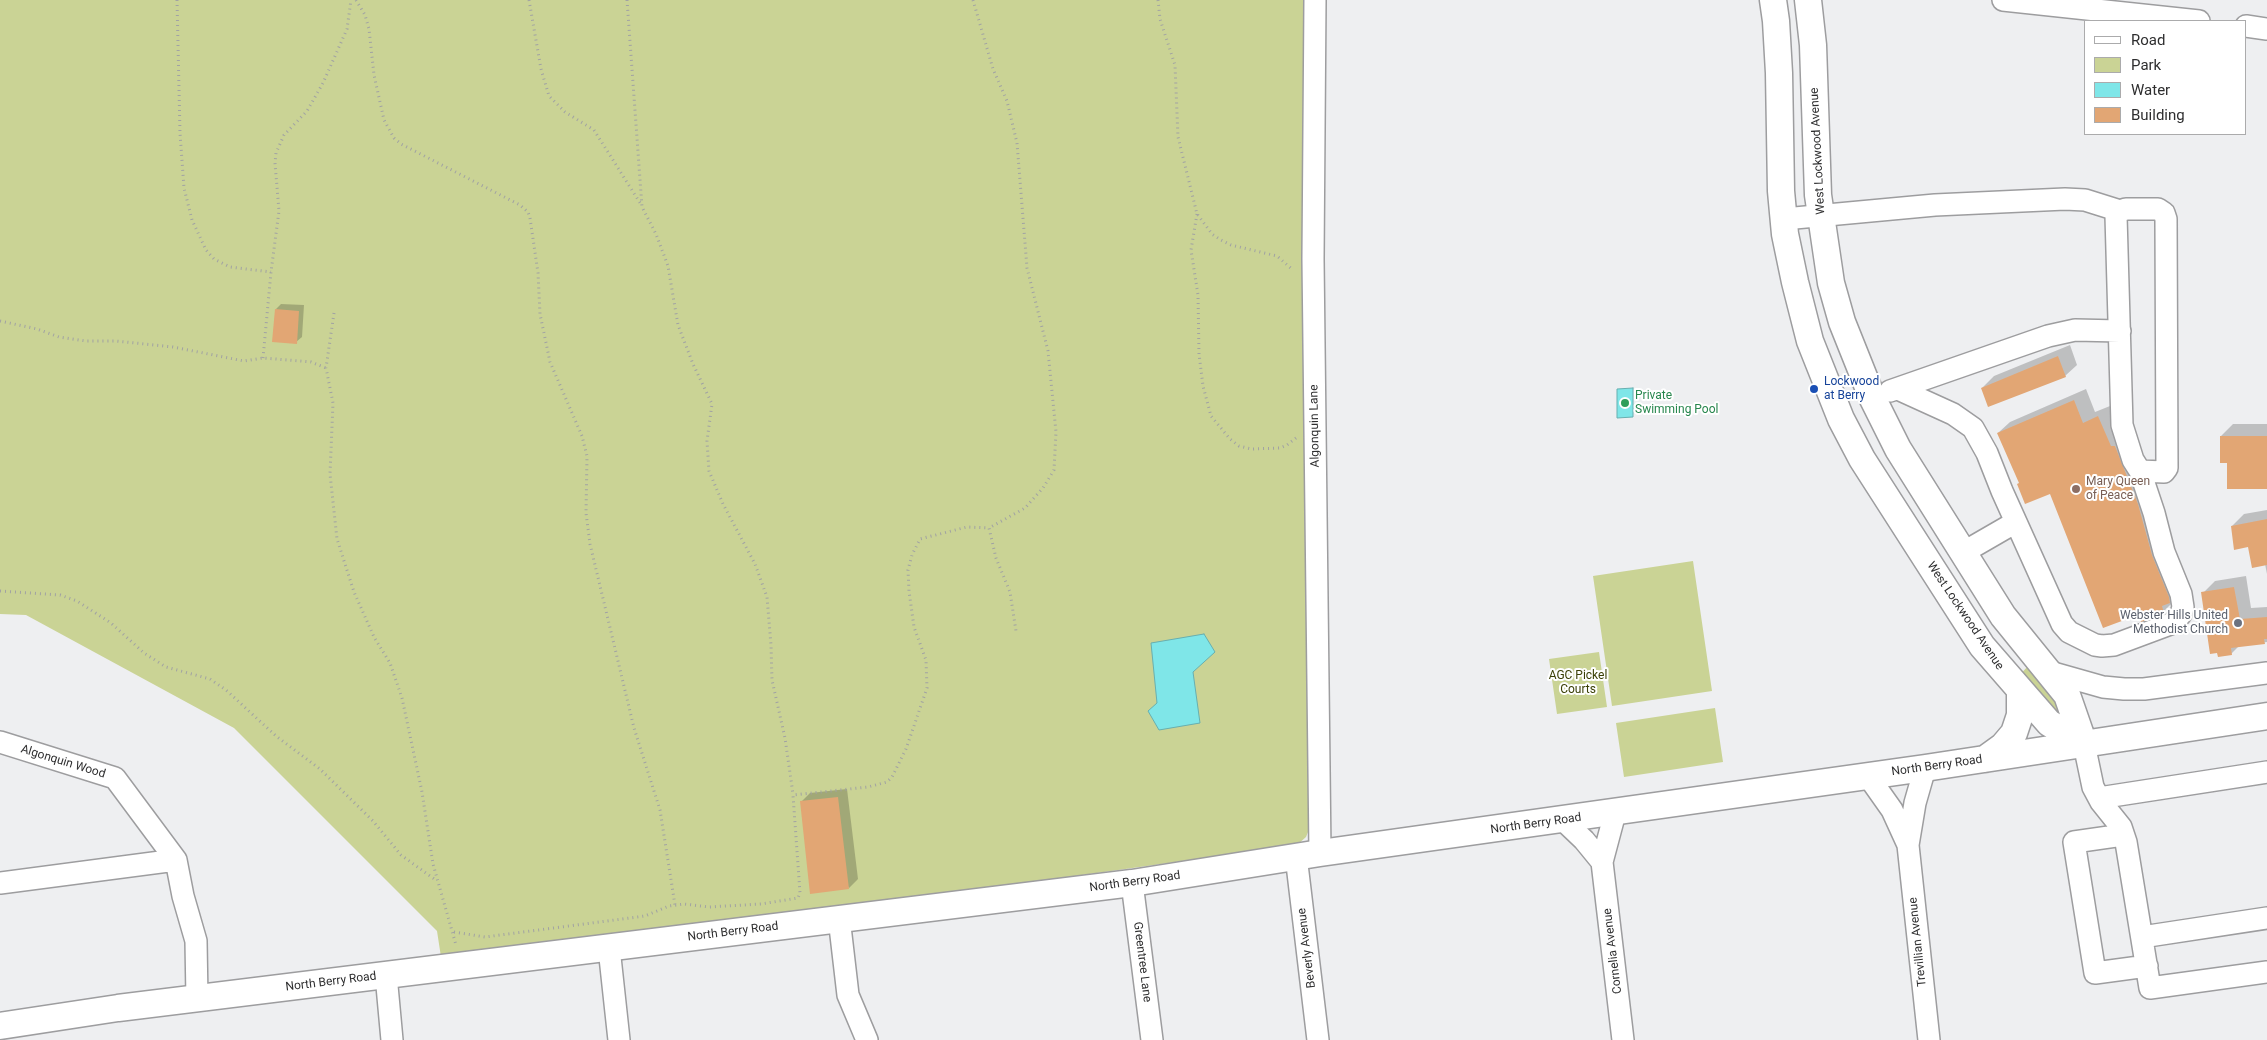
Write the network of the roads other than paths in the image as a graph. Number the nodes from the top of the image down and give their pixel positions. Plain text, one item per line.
1 (1315, 0) edge
2 (1773, 0) edge
3 (1808, 0) edge
4 (2003, 0) edge
5 (2190, 20) edge
6 (2247, 26) edge
7 (2267, 29) edge
8 (2120, 211) junction
9 (1821, 216) junction
10 (1784, 220) junction
11 (2120, 331) junction
12 (1898, 389) junction
13 (1872, 397) junction
14 (1838, 413) junction
15 (2140, 471) junction
16 (2016, 522) junction
17 (1964, 552) junction
18 (1932, 570) junction
19 (2050, 672) junction
20 (2267, 673) edge
21 (2020, 691) junction
22 (2267, 716) edge
23 (0, 742) edge
24 (2084, 744) junction
25 (1985, 759) junction
26 (1925, 768) junction
27 (2267, 772) edge
28 (1868, 776) junction
29 (2099, 798) junction
30 (1615, 813) junction
31 (1564, 820) junction
32 (2123, 835) junction
33 (1908, 845) junction
34 (1308, 854) junction
35 (176, 860) junction
36 (1602, 862) junction
37 (0, 883) edge
38 (1132, 883) junction
39 (839, 918) junction
40 (2267, 918) edge
41 (2142, 937) junction
42 (609, 948) junction
43 (2146, 966) junction
44 (2267, 972) edge
45 (386, 976) junction
46 (197, 999) junction
47 (2, 1030) edge
48 (392, 1040) edge
49 (620, 1040) edge
50 (867, 1040) edge
51 (1152, 1040) edge
52 (1318, 1040) edge
53 (1623, 1040) edge
54 (1929, 1040) edge

1 - 34 street, Algonquin Lane
2 - 10 main road, West Lockwood Avenue
3 - 9 main road, West Lockwood Avenue
4 - 5 street
6 - 7 street
8 - 9 street
8 - 11 street
8 - 15 street
9 - 10 street
9 - 13 main road, West Lockwood Avenue
10 - 14 main road, West Lockwood Avenue
11 - 12 street
11 - 15 street
12 - 13 street
12 - 16 street
13 - 14 main road
13 - 17 main road, West Lockwood Avenue
14 - 18 main road, West Lockwood Avenue
15 - 16 street
16 - 17 street
17 - 18 main road
17 - 19 main road, West Lockwood Avenue
18 - 21 main road, West Lockwood Avenue
19 - 20 street
19 - 24 main road, West Lockwood Avenue
21 - 24 main road, West Lockwood Avenue
21 - 25 main road
22 - 24 main road, North Berry Road
23 - 35 street, Algonquin Wood
24 - 25 main road, North Berry Road
24 - 29 street
25 - 26 main road, North Berry Road
26 - 28 main road, North Berry Road
26 - 33 street, Trevillian Avenue
27 - 29 street
28 - 30 main road, North Berry Road
28 - 33 street, Trevillian Avenue
29 - 32 street
30 - 31 main road, North Berry Road
30 - 36 street, Cornelia Avenue
31 - 34 main road, North Berry Road
31 - 36 street
32 - 41 street
32 - 43 street
33 - 54 street, Trevillian Avenue
34 - 38 main road, North Berry Road
34 - 52 street, Beverly Avenue
35 - 37 street
35 - 46 street, Algonquin Wood
36 - 53 street, Cornelia Avenue
38 - 39 main road, North Berry Road
38 - 51 street, Greentree Lane
39 - 42 main road, North Berry Road
39 - 50 street
40 - 41 street
41 - 43 street
42 - 45 main road, North Berry Road
42 - 49 street
43 - 44 street
45 - 46 main road, North Berry Road
45 - 48 street
46 - 47 main road, North Berry Road

